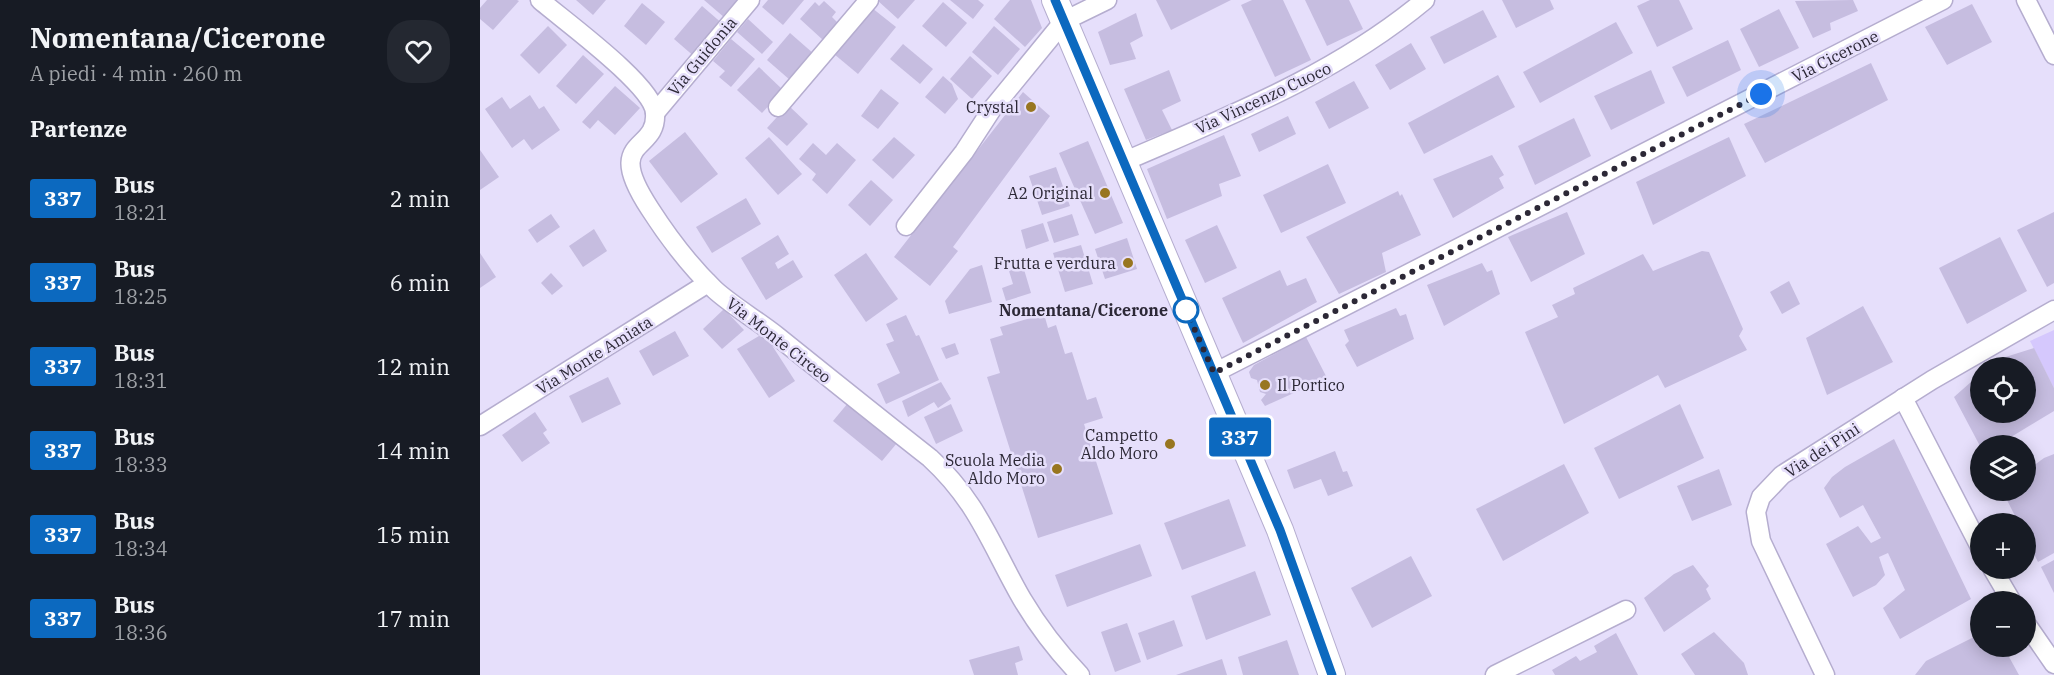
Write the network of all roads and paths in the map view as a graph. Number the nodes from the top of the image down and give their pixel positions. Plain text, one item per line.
1 (540, 0) edge
2 (750, 0) edge
3 (869, 0) edge
4 (1107, 0) edge
5 (1425, 0) edge
6 (1943, 0) edge
7 (2026, 0) edge
8 (1060, 10) edge
9 (2054, 55) edge
10 (778, 107) dead end
11 (655, 113) junction
12 (1123, 162) junction
13 (906, 226) dead end
14 (708, 283) junction
15 (2054, 310) edge
16 (1214, 373) junction
17 (1903, 398) junction
18 (480, 426) edge
19 (1970, 528) edge
20 (1626, 610) dead end
21 (2036, 638) edge
22 (2054, 664) edge
23 (1080, 675) edge
24 (1332, 675) edge
25 (1495, 675) edge
26 (1825, 675) edge

1 - 11 street
2 - 11 street, Via Guidonia
3 - 10 street
4 - 8 street
5 - 12 street, Via Vincenzo Cuoco
6 - 16 street, Via Cicerone
7 - 9 street
8 - 12 street
8 - 13 street
11 - 14 street, Via Monte Circeo
12 - 16 street
14 - 18 street, Via Monte Amiata
14 - 23 street, Via Monte Circeo
15 - 17 street, Via dei Pini
16 - 24 street
17 - 19 street
17 - 26 street, Via dei Pini
20 - 25 street
21 - 22 street

